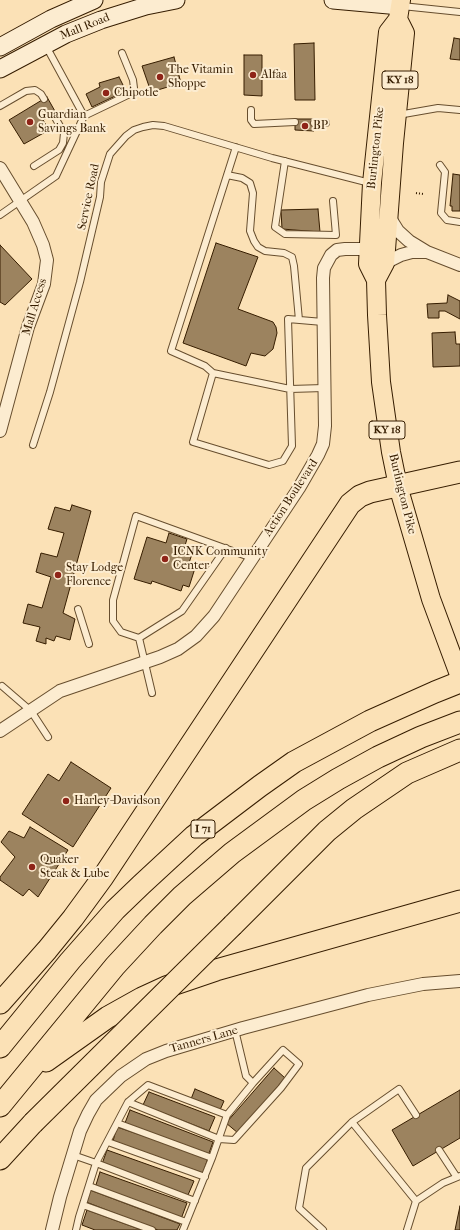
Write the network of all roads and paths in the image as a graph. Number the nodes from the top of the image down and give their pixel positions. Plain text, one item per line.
1 (94, 0) edge
2 (176, 0) edge
3 (333, 0) edge
4 (400, 8) edge
5 (460, 12) edge
6 (45, 44) junction
7 (0, 46) edge
8 (122, 53) dead end
9 (0, 69) edge
10 (44, 99) dead end
11 (0, 106) edge
12 (251, 110) dead end
13 (460, 110) edge
14 (53, 114) dead end
15 (84, 116) junction
16 (396, 116) junction
17 (295, 122) dead end
18 (314, 122) dead end
19 (326, 123) dead end
20 (236, 147) junction
21 (285, 161) junction
22 (440, 165) dead end
23 (34, 166) dead end
24 (0, 168) edge
25 (227, 175) junction
26 (372, 183) junction
27 (416, 193) dead end
28 (423, 194) dead end
29 (20, 201) junction
30 (333, 201) dead end
31 (0, 215) edge
32 (388, 215) junction
33 (460, 222) edge
34 (368, 249) junction
35 (427, 252) junction
36 (385, 263) junction
37 (460, 265) edge
38 (376, 280) junction
39 (299, 320) junction
40 (323, 322) junction
41 (213, 373) junction
42 (324, 388) junction
43 (290, 389) junction
44 (0, 431) edge
45 (33, 445) dead end
46 (460, 472) edge
47 (398, 486) junction
48 (226, 548) junction
49 (252, 558) junction
50 (78, 609) dead end
51 (139, 638) junction
52 (89, 644) dead end
53 (145, 662) junction
54 (460, 677) edge
55 (460, 682) edge
56 (2, 686) dead end
57 (152, 693) dead end
58 (31, 711) junction
59 (460, 722) edge
60 (0, 732) edge
61 (48, 737) dead end
62 (460, 750) edge
63 (460, 901) edge
64 (460, 981) edge
65 (0, 1003) edge
66 (235, 1030) junction
67 (0, 1047) edge
68 (27, 1073) junction
69 (253, 1083) junction
70 (128, 1102) junction
71 (0, 1106) edge
72 (227, 1116) junction
73 (416, 1116) dead end
74 (352, 1122) junction
75 (117, 1123) junction
76 (219, 1139) junction
77 (108, 1142) junction
78 (439, 1150) dead end
79 (73, 1155) junction
80 (0, 1158) edge
81 (212, 1158) junction
82 (96, 1163) junction
83 (458, 1176) edge
84 (205, 1177) junction
85 (89, 1186) junction
86 (195, 1201) junction
87 (416, 1201) junction
88 (83, 1205) junction
89 (186, 1222) junction
90 (76, 1228) edge
91 (52, 1230) edge
92 (84, 1230) edge
93 (152, 1230) edge
94 (183, 1230) edge
95 (323, 1230) edge
96 (407, 1230) edge

1 - 7 main road, Mall Road
2 - 6 main road, Mall Road
3 - 4 main road
4 - 5 lane
4 - 16 main road, Burlington Pike / KY 18
4 - 26 main road, Burlington Pike / KY 18
6 - 9 main road, Mall Road
6 - 15 lane
8 - 15 lane
10 - 11 lane
12 - 17 lane
13 - 16 lane
14 - 23 lane
15 - 29 lane
16 - 32 main road, Burlington Pike / KY 18
18 - 19 lane
20 - 21 lane, Service Road
20 - 25 lane
20 - 45 lane, Service Road
21 - 26 lane, Service Road
21 - 30 lane
22 - 33 lane
24 - 29 street, Mall Access
25 - 39 lane
25 - 41 lane
26 - 34 main road, Burlington Pike / KY 18
27 - 28 path
29 - 31 lane
29 - 44 street, Mall Access
32 - 35 street
32 - 36 main road, Burlington Pike / KY 18
34 - 38 main road, Burlington Pike / KY 18
34 - 40 street, Action Boulevard
35 - 36 street
35 - 37 street
36 - 38 main road, Burlington Pike / KY 18
38 - 47 main road, Burlington Pike / KY 18
39 - 40 lane
39 - 43 lane
40 - 42 street, Action Boulevard
41 - 43 lane
41 - 43 lane
42 - 43 lane
42 - 49 street, Action Boulevard
46 - 47 highway
47 - 54 main road, Burlington Pike / KY 18
47 - 65 highway
48 - 49 lane
48 - 51 lane
48 - 51 lane
49 - 53 street, Action Boulevard
50 - 52 lane
51 - 53 lane
53 - 57 lane
53 - 58 street, Action Boulevard
55 - 67 highway, I 71
56 - 58 lane
58 - 60 street, Action Boulevard
58 - 61 lane
59 - 68 highway
62 - 80 highway, bridge
63 - 68 highway
64 - 66 street, Tanners Lane
66 - 69 lane
66 - 79 street, Tanners Lane
68 - 71 highway
69 - 72 lane
69 - 76 lane
70 - 72 lane
70 - 75 lane
70 - 76 lane
72 - 76 lane
73 - 74 lane
74 - 87 lane
74 - 95 lane
75 - 77 lane
75 - 81 lane
76 - 81 lane
77 - 82 lane
77 - 84 lane
78 - 83 lane
79 - 82 lane
79 - 91 street, Tanners Lane
81 - 84 lane
82 - 85 lane
82 - 86 lane
83 - 87 lane
84 - 86 lane
85 - 88 lane
85 - 89 lane
86 - 89 lane
87 - 96 lane
88 - 90 lane
88 - 93 lane
89 - 94 lane
90 - 92 lane

